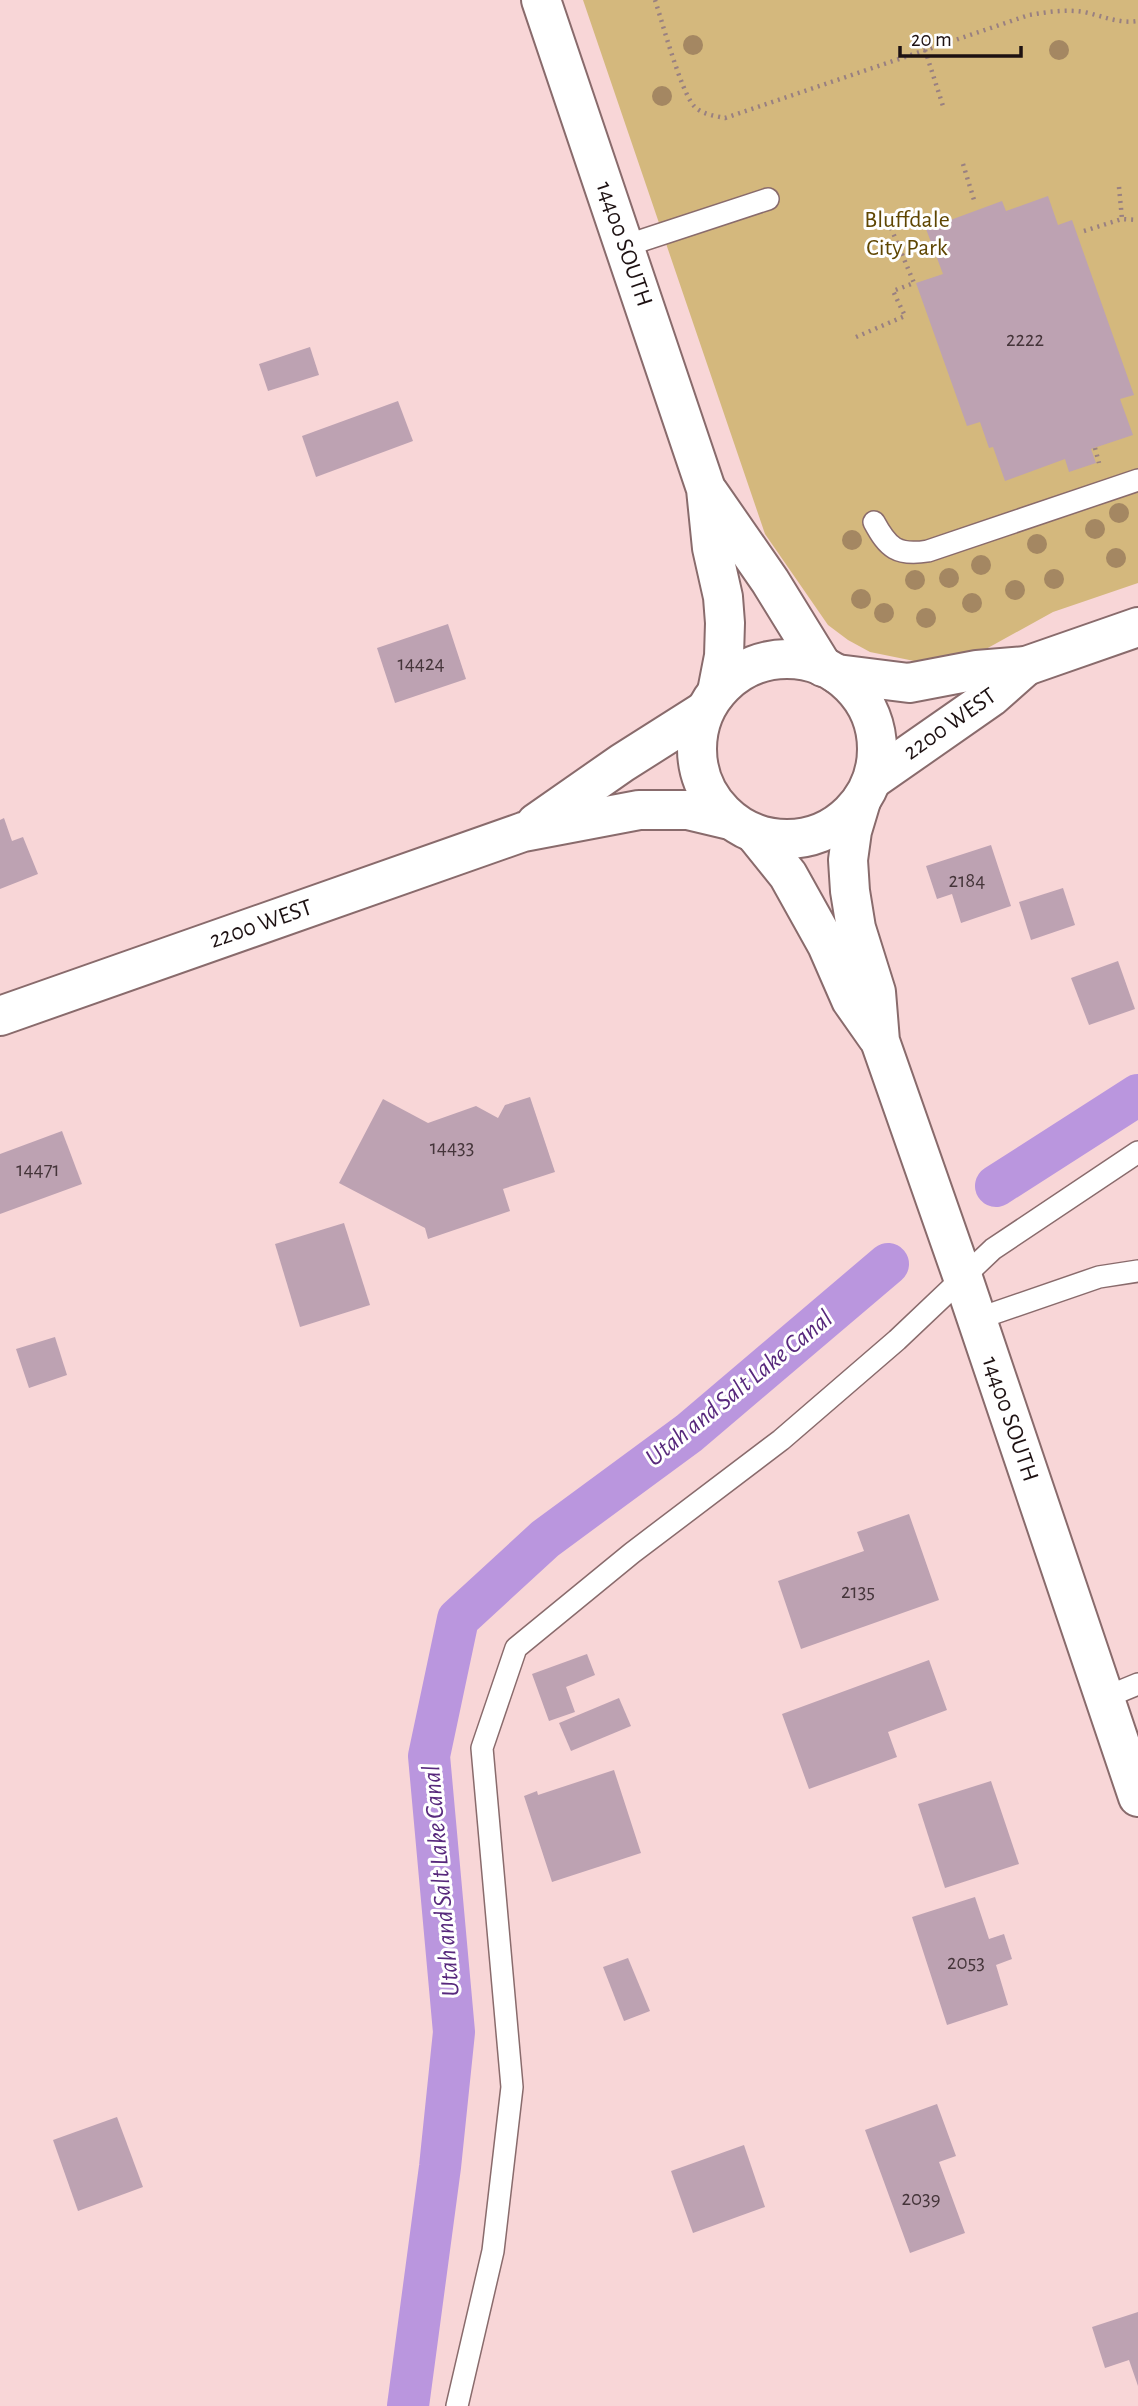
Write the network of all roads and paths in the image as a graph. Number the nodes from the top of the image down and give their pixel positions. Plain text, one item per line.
1 (541, 0) edge
2 (655, 0) edge
3 (1138, 21) edge
4 (925, 50) junction
5 (943, 106) dead end
6 (962, 164) dead end
7 (1119, 187) dead end
8 (768, 199) dead end
9 (974, 200) dead end
10 (1122, 219) junction
11 (1138, 220) edge
12 (891, 228) dead end
13 (1084, 231) dead end
14 (625, 246) junction
15 (856, 337) dead end
16 (1138, 481) edge
17 (706, 489) junction
18 (874, 522) dead end
19 (1138, 627) edge
20 (1026, 666) junction
21 (830, 670) junction
22 (711, 701) junction
23 (866, 791) junction
24 (743, 827) junction
25 (523, 832) junction
26 (0, 1016) edge
27 (880, 1041) junction
28 (1138, 1152) edge
29 (1138, 1270) edge
30 (963, 1278) junction
31 (977, 1319) junction
32 (1121, 1691) edge
33 (1138, 1797) edge
34 (457, 2406) edge

1 - 14 main road, 14400 SOUTH
2 - 4 path
3 - 4 path
4 - 5 path
6 - 9 path
7 - 10 path
8 - 14 lane
10 - 11 path
10 - 13 path
12 - 15 path
14 - 17 main road, 14400 SOUTH
16 - 18 lane
17 - 21 main road, 14400 SOUTH
17 - 22 main road, 14400 SOUTH
19 - 20 main road, 2200 WEST
20 - 21 main road, 2200 WEST
20 - 23 main road, 2200 WEST
21 - 22 main road
21 - 23 main road
22 - 24 main road
22 - 25 main road, 2200 WEST
23 - 24 main road
23 - 27 main road, 14400 SOUTH
24 - 25 main road, 2200 WEST
24 - 27 main road, 14400 SOUTH
25 - 26 main road, 2200 WEST
27 - 30 main road, 14400 SOUTH
28 - 30 lane
29 - 31 lane
30 - 31 main road, 14400 SOUTH
30 - 34 lane
31 - 32 main road, 14400 SOUTH
32 - 33 main road, 14400 SOUTH

